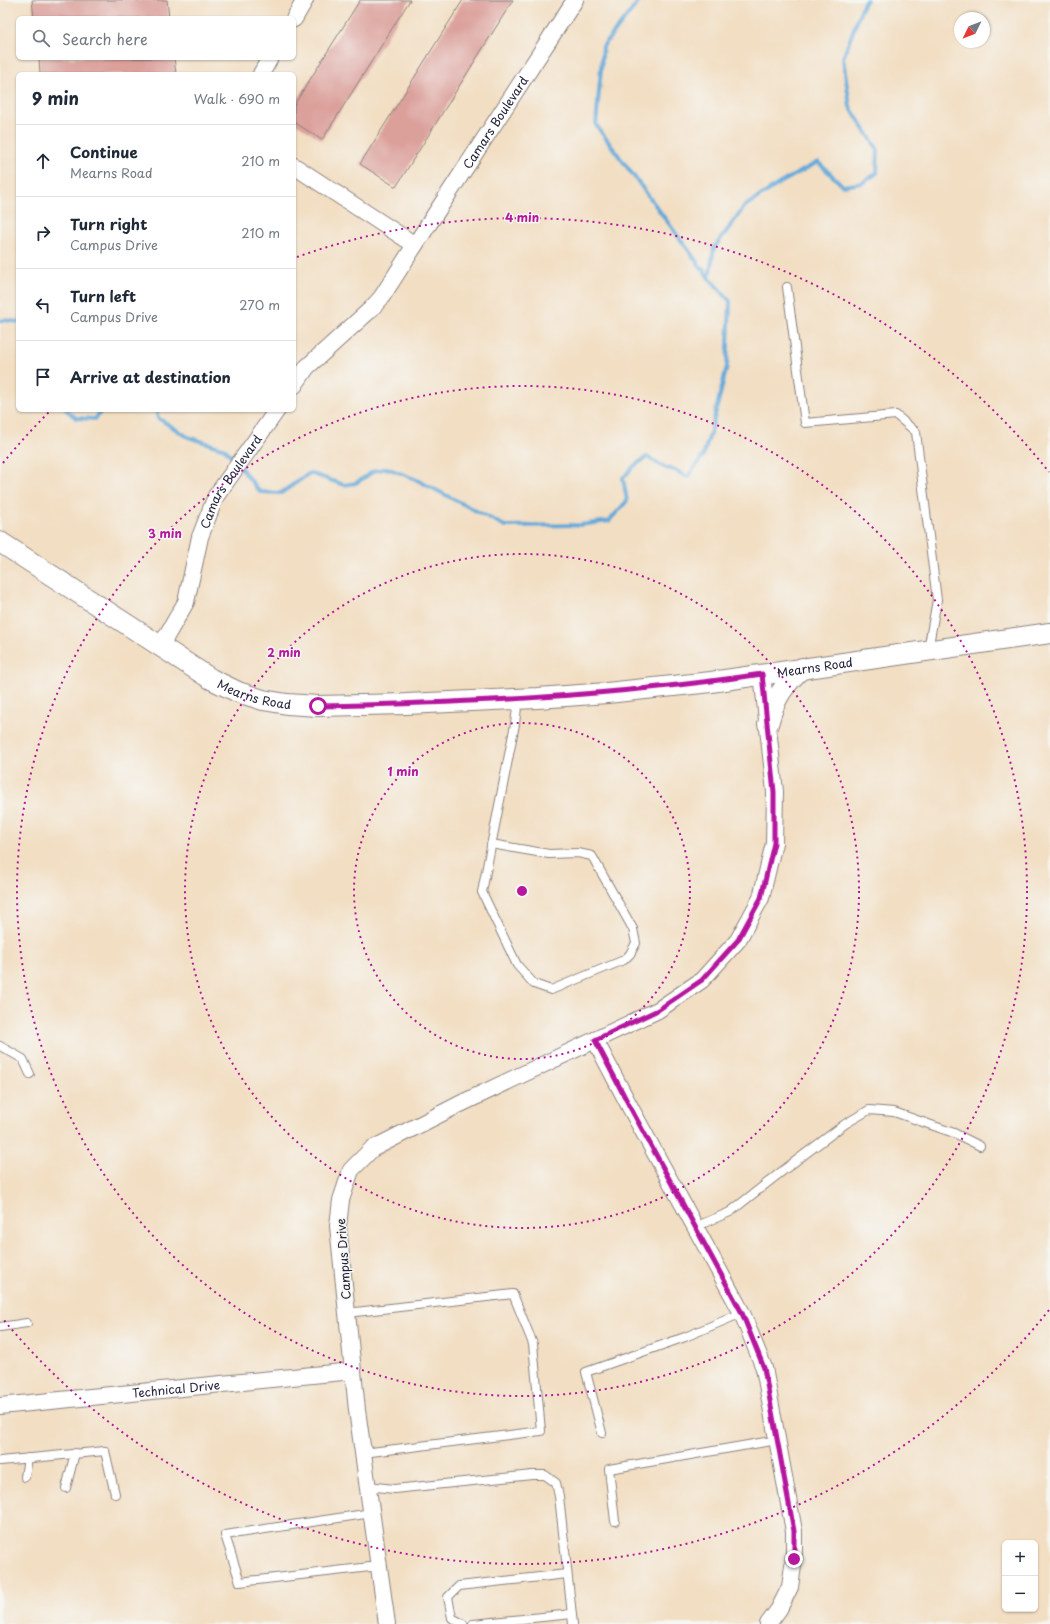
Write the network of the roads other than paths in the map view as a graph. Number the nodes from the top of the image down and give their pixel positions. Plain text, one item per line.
1 (305, 0) edge
2 (575, 0) edge
3 (296, 16) edge
4 (269, 60) edge
5 (262, 72) edge
6 (296, 167) edge
7 (415, 245) junction
8 (787, 287) dead end
9 (296, 383) edge
10 (275, 413) edge
11 (0, 542) edge
12 (1050, 633) edge
13 (160, 647) junction
14 (928, 650) junction
15 (802, 668) junction
16 (762, 674) junction
17 (518, 699) junction
18 (768, 724) junction
19 (491, 844) junction
20 (595, 1040) junction
21 (0, 1046) edge
22 (30, 1074) dead end
23 (980, 1146) dead end
24 (696, 1227) junction
25 (347, 1313) junction
26 (742, 1313) junction
27 (27, 1323) dead end
28 (0, 1327) edge
29 (353, 1371) junction
30 (0, 1406) edge
31 (602, 1433) dead end
32 (777, 1440) junction
33 (363, 1453) junction
34 (75, 1454) junction
35 (28, 1458) junction
36 (0, 1461) edge
37 (24, 1477) dead end
38 (368, 1486) junction
39 (66, 1488) dead end
40 (115, 1494) dead end
41 (372, 1513) junction
42 (615, 1522) dead end
43 (379, 1566) junction
44 (567, 1574) junction
45 (572, 1614) junction
46 (387, 1624) edge
47 (463, 1624) edge
48 (473, 1624) edge
49 (573, 1624) edge
50 (768, 1624) edge

1 - 3 street
2 - 7 street, Camars Boulevard
4 - 5 street
6 - 7 street
7 - 9 street, Camars Boulevard
8 - 14 lane
10 - 13 street, Camars Boulevard
11 - 13 street, Mearns Road
12 - 14 street, Mearns Road
13 - 17 street, Mearns Road
14 - 15 street, Mearns Road
15 - 16 street, Mearns Road
15 - 18 street
16 - 17 street, Mearns Road
16 - 18 street, Campus Drive
17 - 19 lane
18 - 20 street, Campus Drive
19 - 19 lane
20 - 24 street
20 - 25 street, Campus Drive
21 - 22 lane
23 - 24 lane
24 - 26 street
25 - 29 street, Campus Drive
25 - 33 lane
26 - 31 lane
26 - 32 street
27 - 28 lane
29 - 30 street, Technical Drive
29 - 33 street, Campus Drive
32 - 42 lane
32 - 50 street
33 - 38 street, Campus Drive
34 - 35 lane
34 - 39 lane
34 - 40 lane
35 - 36 lane
35 - 37 lane
38 - 41 street, Campus Drive
38 - 44 lane
41 - 43 street, Campus Drive
41 - 43 lane
43 - 46 street, Campus Drive
44 - 45 lane
44 - 47 lane
45 - 48 lane
45 - 49 lane

